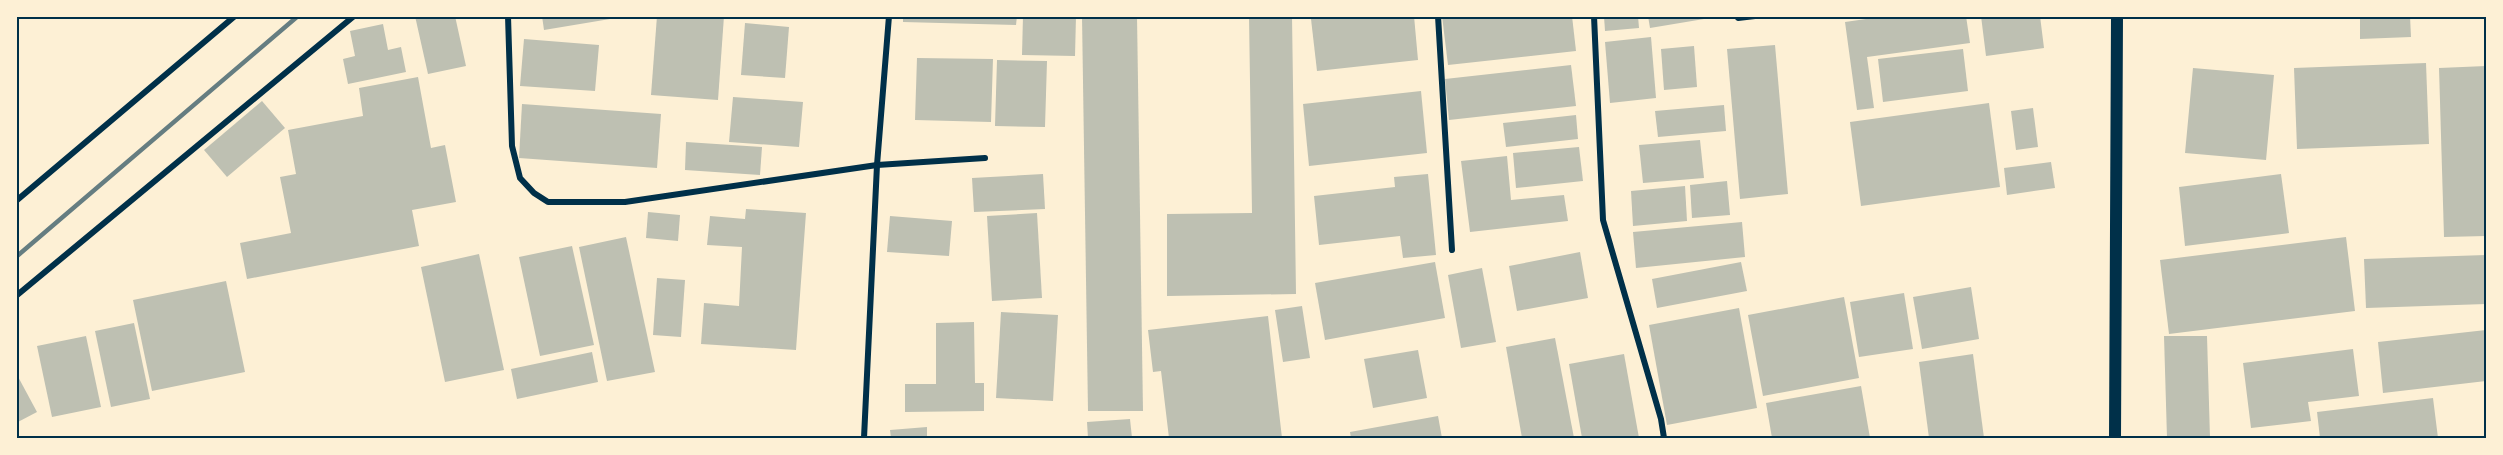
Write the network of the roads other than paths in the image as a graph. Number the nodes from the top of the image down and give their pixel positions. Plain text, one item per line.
1 (235, 16) edge
2 (354, 16) edge
3 (508, 16) edge
4 (889, 16) edge
5 (1438, 16) edge
6 (1594, 16) edge
7 (1755, 16) edge
8 (2117, 16) edge
9 (1738, 18) dead end
10 (985, 158) dead end
11 (877, 165) junction
12 (16, 201) edge
13 (1452, 250) dead end
14 (16, 296) edge
15 (864, 438) edge
16 (1664, 438) edge
17 (2115, 438) edge

1 - 12 street
2 - 14 street
3 - 11 street
4 - 11 street
5 - 13 street
6 - 16 street
7 - 9 street
8 - 17 main road
10 - 11 street
11 - 15 street

